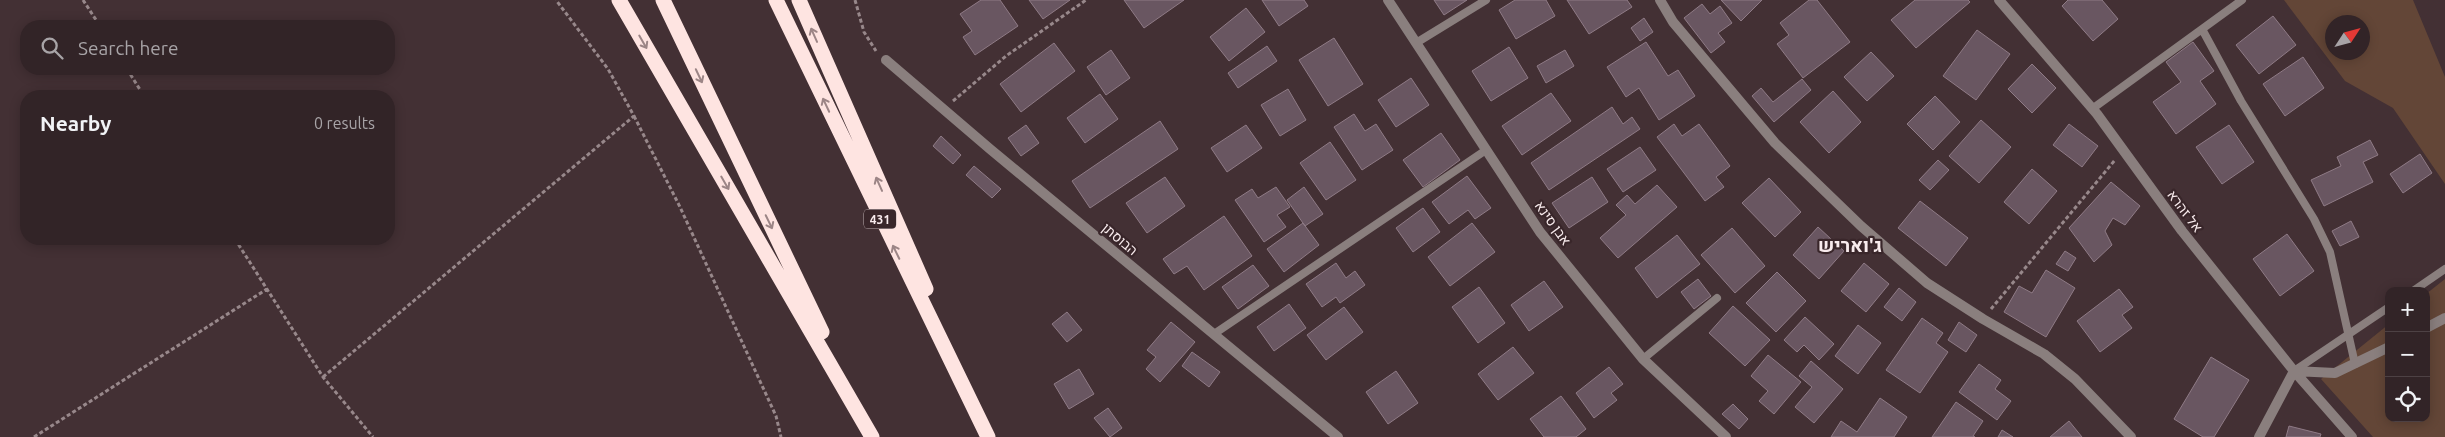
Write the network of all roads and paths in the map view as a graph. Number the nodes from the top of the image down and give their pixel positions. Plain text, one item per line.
1 (83, 0) edge
2 (556, 0) edge
3 (619, 0) edge
4 (663, 0) edge
5 (776, 0) edge
6 (799, 0) edge
7 (855, 0) edge
8 (1086, 0) edge
9 (1388, 0) edge
10 (1486, 0) edge
11 (1660, 0) edge
12 (1999, 0) edge
13 (2242, 0) edge
14 (96, 20) edge
15 (2202, 29) junction
16 (1416, 43) junction
17 (886, 60) joint
18 (131, 75) edge
19 (140, 90) edge
20 (943, 109) junction
21 (2092, 109) junction
22 (634, 116) junction
23 (1486, 150) junction
24 (2123, 150) junction
25 (239, 245) edge
26 (2445, 269) edge
27 (2419, 287) edge
28 (267, 289) junction
29 (1717, 298) dead end
30 (2385, 310) edge
31 (2445, 318) edge
32 (1982, 319) junction
33 (2430, 326) edge
34 (1214, 334) junction
35 (2348, 335) junction
36 (2385, 349) edge
37 (1643, 359) junction
38 (2355, 364) junction
39 (2294, 371) junction
40 (323, 377) junction
41 (34, 437) edge
42 (373, 437) edge
43 (781, 437) edge
44 (873, 437) edge
45 (989, 437) edge
46 (1338, 437) edge
47 (1726, 437) edge
48 (2132, 437) edge
49 (2259, 437) edge
50 (2352, 437) edge

1 - 14 path
2 - 22 path
3 -> 44 highway
4 -> 44 highway
45 -> 5 highway, 431
45 -> 6 highway
7 - 17 path
8 - 20 path
9 - 16 street, אבן סינא
10 - 16 lane
11 - 32 street
12 - 21 street, אל זהרא
13 - 15 lane
15 - 21 lane
15 - 35 lane
16 - 23 street, אבן סינא
17 - 20 street, הבוסתן
18 - 19 path
20 - 34 street, הבוסתן
21 - 24 street, אל זהרא
22 - 40 path
22 - 43 path
23 - 34 lane
23 - 37 street, אבן סינא
24 - 32 path
24 - 39 street, אל זהרא
25 - 28 path
26 - 27 lane
28 - 40 path
28 - 41 path
29 - 37 lane
30 - 35 lane
31 - 33 street
32 - 48 street
34 - 46 street, הבוסתן
35 - 38 lane
35 - 39 lane
36 - 38 street
37 - 47 street, אבן סינא
38 - 39 street
39 - 49 street
39 - 50 street, אל זהרא
40 - 42 path

